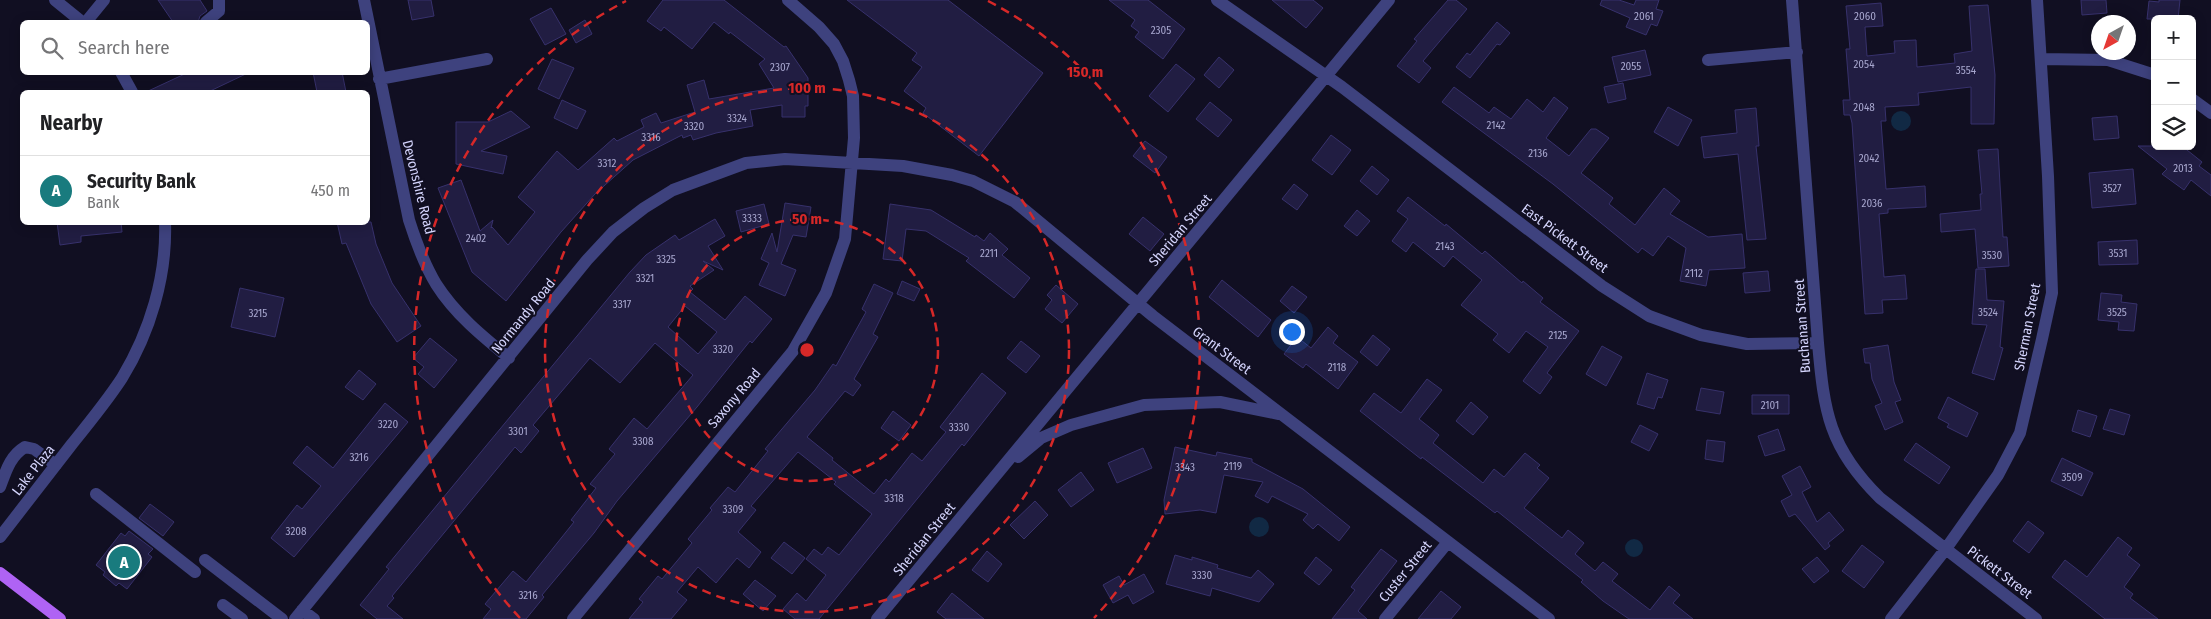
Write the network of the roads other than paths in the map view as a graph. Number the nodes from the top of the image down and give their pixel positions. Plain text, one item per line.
1 (55, 0) edge
2 (104, 0) edge
3 (219, 0) edge
4 (364, 0) edge
5 (788, 0) edge
6 (1217, 0) edge
7 (1389, 0) edge
8 (1792, 0) edge
9 (2037, 0) edge
10 (81, 20) edge
11 (86, 20) edge
12 (208, 20) edge
13 (368, 20) edge
14 (370, 32) edge
15 (1797, 52) junction
16 (487, 59) dead end
17 (2041, 59) junction
18 (1708, 60) dead end
19 (2151, 74) edge
20 (123, 75) edge
21 (1327, 76) junction
22 (379, 80) junction
23 (131, 90) edge
24 (2196, 102) edge
25 (2211, 113) edge
26 (853, 164) junction
27 (165, 225) edge
28 (1138, 304) junction
29 (1818, 344) junction
30 (509, 358) junction
31 (1282, 414) junction
32 (56, 465) junction
33 (993, 478) junction
34 (0, 487) edge
35 (96, 494) dead end
36 (0, 537) edge
37 (1448, 542) junction
38 (1946, 550) junction
39 (205, 560) dead end
40 (195, 572) dead end
41 (0, 573) edge
42 (223, 605) dead end
43 (298, 614) edge
44 (60, 619) edge
45 (242, 619) edge
46 (282, 619) edge
47 (314, 619) edge
48 (573, 619) edge
49 (878, 619) edge
50 (1385, 619) edge
51 (1549, 619) edge
52 (1891, 619) edge
53 (2036, 619) edge

1 - 10 street
2 - 11 street
3 - 12 street
4 - 13 street, Devonshire Road
5 - 26 street, Saxony Road
6 - 21 street, East Pickett Street
7 - 21 street, Sheridan Street
8 - 15 street, Buchanan Street
9 - 17 street, Sherman Street
14 - 22 street, Devonshire Road
15 - 18 street
15 - 29 street, Buchanan Street
16 - 22 street
17 - 19 street
17 - 38 street, Sherman Street
20 - 23 street
21 - 28 street, Sheridan Street
21 - 29 street, East Pickett Street
22 - 30 street, Devonshire Road
24 - 25 street
26 - 28 street, Grant Street
26 - 30 street, Normandy Road
26 - 48 street, Saxony Road
27 - 32 street, Lake Plaza
28 - 31 street, Grant Street
28 - 33 street, Sheridan Street
29 - 38 street, Buchanan Street
30 - 43 street, Normandy Road
31 - 33 street, Sheridan Street
31 - 37 street, Grant Street
32 - 34 street
32 - 36 street, Lake Plaza
33 - 49 street, Sheridan Street
35 - 40 street
37 - 50 street, Custer Street
37 - 51 street, Grant Street
38 - 52 street, Sherman Street
38 - 53 street, Pickett Street
39 - 46 street
41 - 44 main road
42 - 45 street
43 - 47 street

